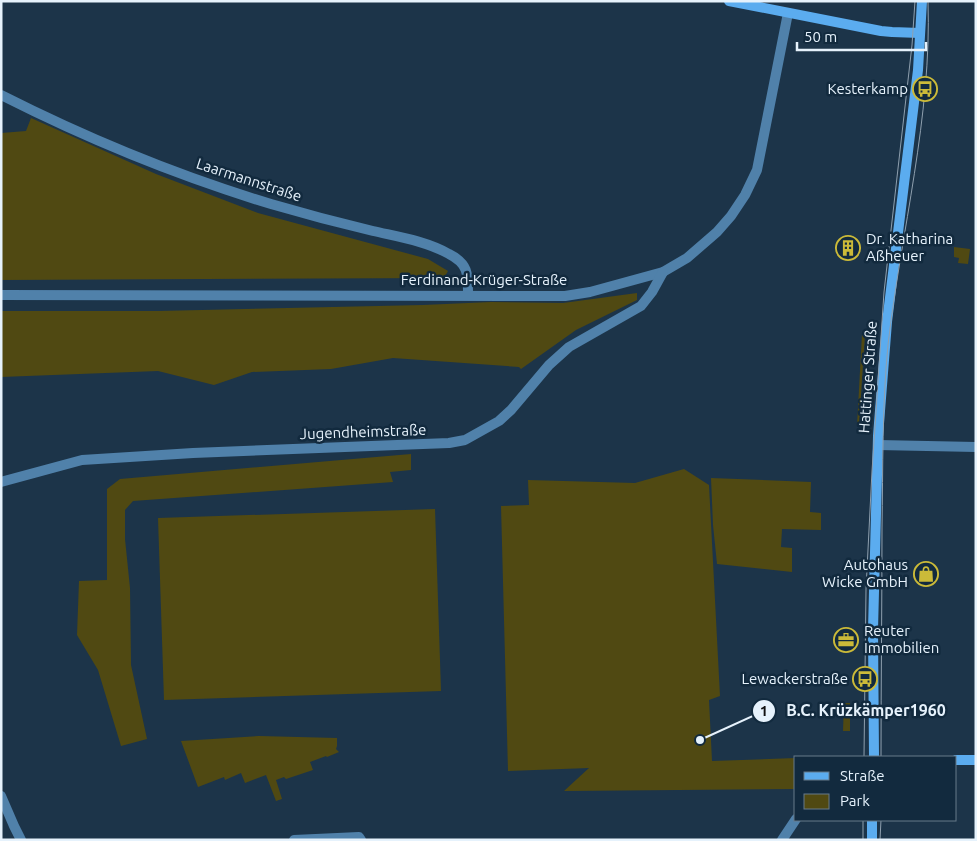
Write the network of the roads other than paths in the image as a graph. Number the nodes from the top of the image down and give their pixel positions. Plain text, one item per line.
1 (729, 1) edge
2 (922, 1) edge
3 (788, 13) junction
4 (920, 33) junction
5 (1, 95) edge
6 (663, 272) junction
7 (1, 295) edge
8 (468, 295) junction
9 (878, 446) junction
10 (976, 447) edge
11 (1, 482) edge
12 (874, 756) edge
13 (957, 760) edge
14 (976, 760) edge
15 (1, 796) edge
16 (795, 821) edge
17 (872, 821) edge
18 (21, 840) edge
19 (294, 840) edge
20 (361, 840) edge
21 (782, 840) edge
22 (872, 840) edge

1 - 3 street
2 - 4 street, Hattinger Straße
3 - 4 street
3 - 6 street, Ferdinand-Krüger-Straße
4 - 9 street, Hattinger Straße
5 - 8 street, Laarmannstraße
6 - 8 street, Ferdinand-Krüger-Straße
6 - 11 street, Jugendheimstraße
7 - 8 street, Ferdinand-Krüger-Straße
9 - 10 street
9 - 12 street, Hattinger Straße
13 - 14 street
15 - 18 street
16 - 21 street
17 - 22 street
19 - 20 street

